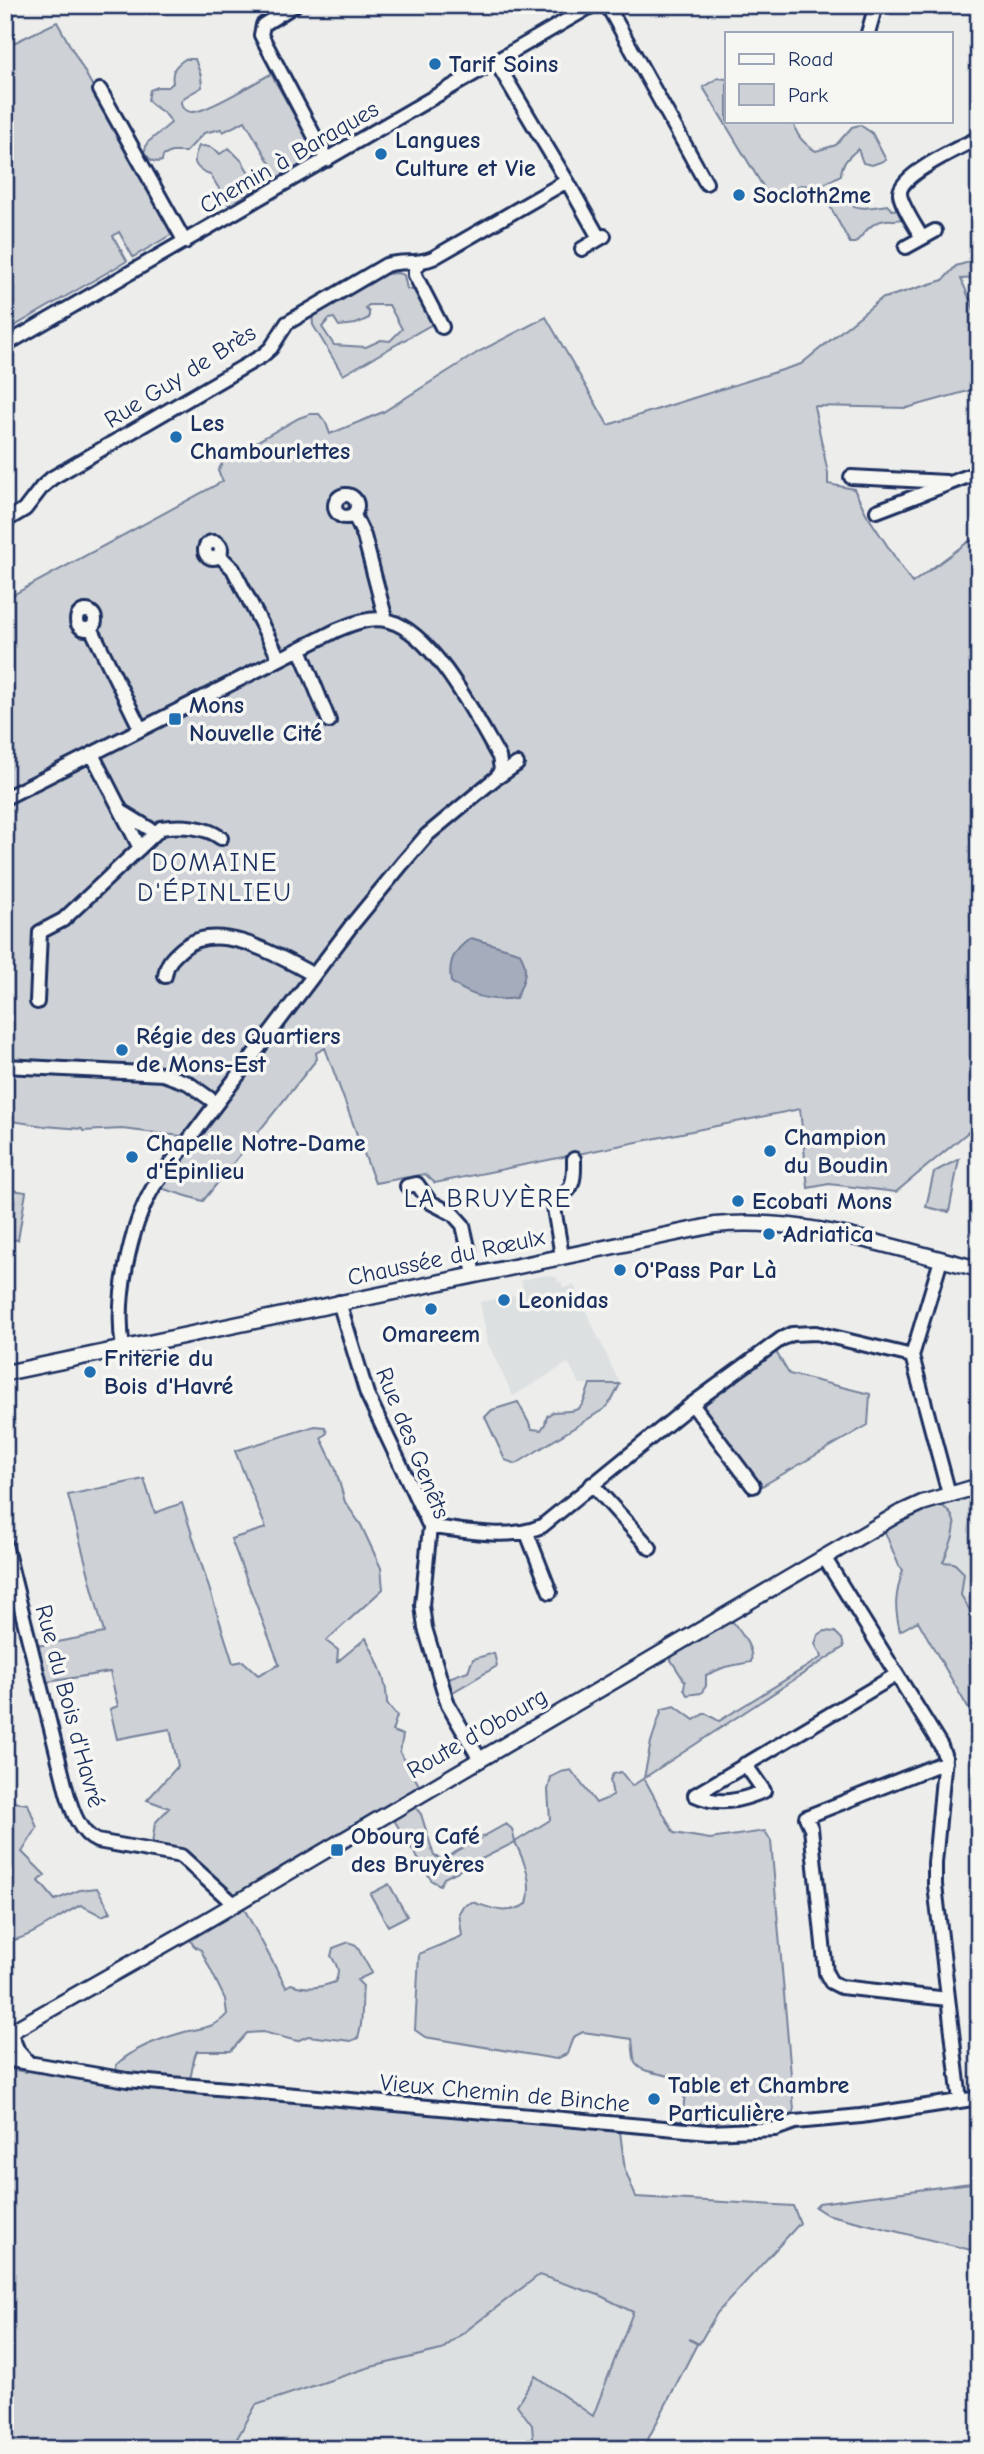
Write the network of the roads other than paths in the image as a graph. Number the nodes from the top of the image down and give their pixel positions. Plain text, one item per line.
1 (295, 5) edge
2 (593, 5) edge
3 (607, 5) edge
4 (876, 7) edge
5 (868, 32) edge
6 (496, 62) junction
7 (100, 90) dead end
8 (979, 138) edge
9 (327, 160) junction
10 (567, 181) junction
11 (706, 183) dead end
12 (935, 232) dead end
13 (922, 238) junction
14 (185, 242) junction
15 (906, 247) dead end
16 (582, 249) dead end
17 (419, 264) junction
18 (442, 327) dead end
19 (5, 345) edge
20 (979, 471) edge
21 (851, 477) dead end
22 (950, 483) junction
23 (877, 511) dead end
24 (354, 515) dead end
25 (5, 521) edge
26 (219, 555) dead end
27 (386, 620) junction
28 (90, 628) dead end
29 (300, 649) junction
30 (279, 658) junction
31 (329, 721) dead end
32 (141, 729) junction
33 (92, 754) junction
34 (517, 764) dead end
35 (497, 777) junction
36 (5, 798) edge
37 (124, 813) junction
38 (221, 838) dead end
39 (147, 841) junction
40 (314, 975) junction
41 (165, 976) dead end
42 (37, 1002) dead end
43 (5, 1066) edge
44 (216, 1102) junction
45 (574, 1159) dead end
46 (407, 1186) dead end
47 (562, 1256) junction
48 (941, 1259) junction
49 (979, 1269) edge
50 (474, 1274) junction
51 (339, 1302) junction
52 (123, 1348) junction
53 (912, 1356) junction
54 (5, 1373) edge
55 (692, 1404) junction
56 (592, 1484) junction
57 (753, 1486) dead end
58 (979, 1486) edge
59 (949, 1494) junction
60 (430, 1527) junction
61 (527, 1533) junction
62 (5, 1544) edge
63 (650, 1548) dead end
64 (824, 1557) junction
65 (550, 1592) dead end
66 (896, 1675) junction
67 (480, 1758) junction
68 (945, 1762) junction
69 (746, 1764) junction
70 (234, 1904) junction
71 (948, 1999) junction
72 (8, 2034) edge
73 (5, 2059) edge
74 (28, 2062) junction
75 (979, 2098) edge
76 (960, 2101) junction

1 - 9 street
2 - 6 street, Chemin à Baraques
3 - 11 street
4 - 5 street
6 - 9 street, Chemin à Baraques
6 - 10 street
7 - 14 street
8 - 13 street
9 - 14 street, Chemin à Baraques
10 - 16 street
10 - 17 street, Rue Guy de Brès
12 - 13 street
13 - 15 street
14 - 19 street, Chemin à Baraques
17 - 18 street
17 - 25 street, Rue Guy de Brès
20 - 22 street
21 - 22 street
22 - 23 street
24 - 27 street
26 - 30 street
27 - 29 street
27 - 35 street
28 - 32 street
29 - 30 street
29 - 31 street
30 - 32 street
32 - 33 street
33 - 36 street
33 - 37 street
34 - 35 street
35 - 40 street
37 - 39 street
37 - 39 street
38 - 39 street
39 - 42 street
40 - 41 street
40 - 44 street
43 - 44 street
44 - 52 street
45 - 47 street
46 - 50 street
47 - 48 main road, Chaussée du Rœulx
47 - 50 main road, Chaussée du Rœulx
48 - 49 main road, Chaussée du Rœulx
48 - 53 street
50 - 51 main road, Chaussée du Rœulx
51 - 52 main road, Chaussée du Rœulx
51 - 60 street, Rue des Genêts
52 - 54 main road, Chaussée du Rœulx
53 - 55 street
53 - 59 street
55 - 56 street
55 - 57 street
56 - 61 street
56 - 63 street
58 - 59 main road, Route d'Obourg
59 - 64 main road, Route d'Obourg
60 - 61 street
60 - 67 street, Rue des Genêts
61 - 65 street
62 - 70 street, Rue du Bois d'Havré
64 - 66 street
64 - 67 main road, Route d'Obourg
66 - 68 street
66 - 69 street
67 - 70 main road, Route d'Obourg
68 - 71 street
68 - 71 street
69 - 69 street
70 - 72 main road, Route d'Obourg
71 - 76 street
72 - 74 street
73 - 74 street, Vieux Chemin de Binche
74 - 76 street, Vieux Chemin de Binche
75 - 76 street, Vieux Chemin de Binche

